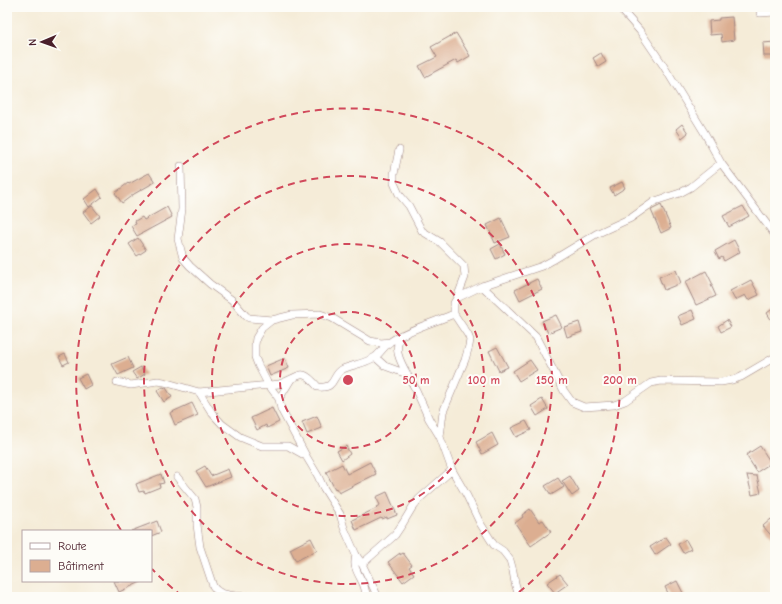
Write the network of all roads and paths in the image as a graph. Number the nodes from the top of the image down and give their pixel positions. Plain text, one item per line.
1 (619, 7) edge
2 (775, 12) edge
3 (760, 13) dead end
4 (399, 150) dead end
5 (721, 163) junction
6 (181, 166) dead end
7 (774, 232) edge
8 (482, 286) junction
9 (457, 298) junction
10 (454, 314) junction
11 (272, 320) junction
12 (402, 335) junction
13 (390, 342) junction
14 (375, 357) junction
15 (775, 357) edge
16 (407, 374) junction
17 (290, 381) junction
18 (117, 382) dead end
19 (268, 384) junction
20 (200, 392) junction
21 (279, 399) junction
22 (440, 437) junction
23 (306, 456) junction
24 (452, 470) junction
25 (176, 476) dead end
26 (356, 555) junction
27 (362, 564) junction
28 (244, 597) edge
29 (366, 597) edge
30 (378, 597) edge
31 (521, 597) edge

1 - 5 street
2 - 3 street
4 - 9 street
5 - 7 street
5 - 8 street
6 - 11 street
8 - 9 street
8 - 15 street
9 - 10 street
10 - 12 street
10 - 22 street
11 - 13 street
11 - 19 street
12 - 13 street
12 - 16 street
13 - 14 street
14 - 16 street
14 - 17 street
16 - 22 street
17 - 19 street
17 - 21 street
18 - 20 street
19 - 20 street
19 - 21 street
20 - 23 street
21 - 23 street
22 - 24 street
23 - 26 street
24 - 27 street
24 - 31 street
25 - 28 street
26 - 27 street
26 - 29 street
27 - 30 street

